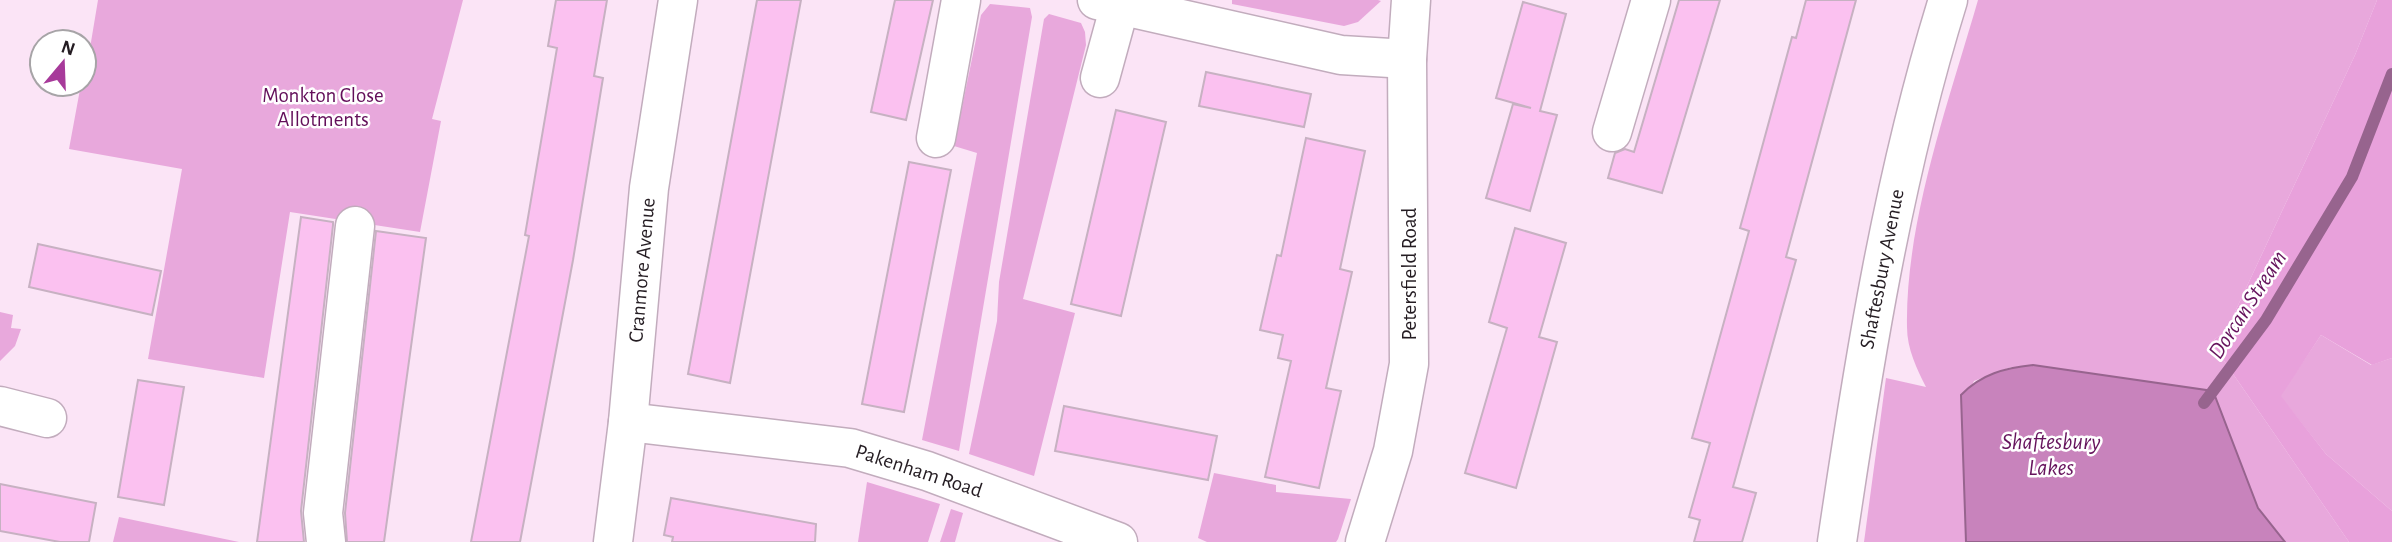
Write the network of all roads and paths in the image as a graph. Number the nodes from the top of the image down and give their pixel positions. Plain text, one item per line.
1 (678, 0) edge
2 (961, 0) edge
3 (1410, 0) edge
4 (1651, 0) edge
5 (1948, 0) edge
6 (1108, 3) edge
7 (1407, 60) junction
8 (1100, 78) dead end
9 (1612, 132) dead end
10 (936, 138) dead end
11 (355, 226) dead end
12 (0, 406) edge
13 (47, 418) dead end
14 (628, 422) junction
15 (327, 542) edge
16 (613, 542) edge
17 (1118, 542) edge
18 (1365, 542) edge
19 (1837, 542) edge

1 - 14 street, Cranmore Avenue
2 - 10 street
3 - 7 street, Petersfield Road
4 - 9 street
5 - 19 street, Shaftesbury Avenue
6 - 7 street
6 - 8 street
7 - 18 street, Petersfield Road
11 - 15 street
12 - 13 street
14 - 16 street, Cranmore Avenue
14 - 17 street, Pakenham Road

